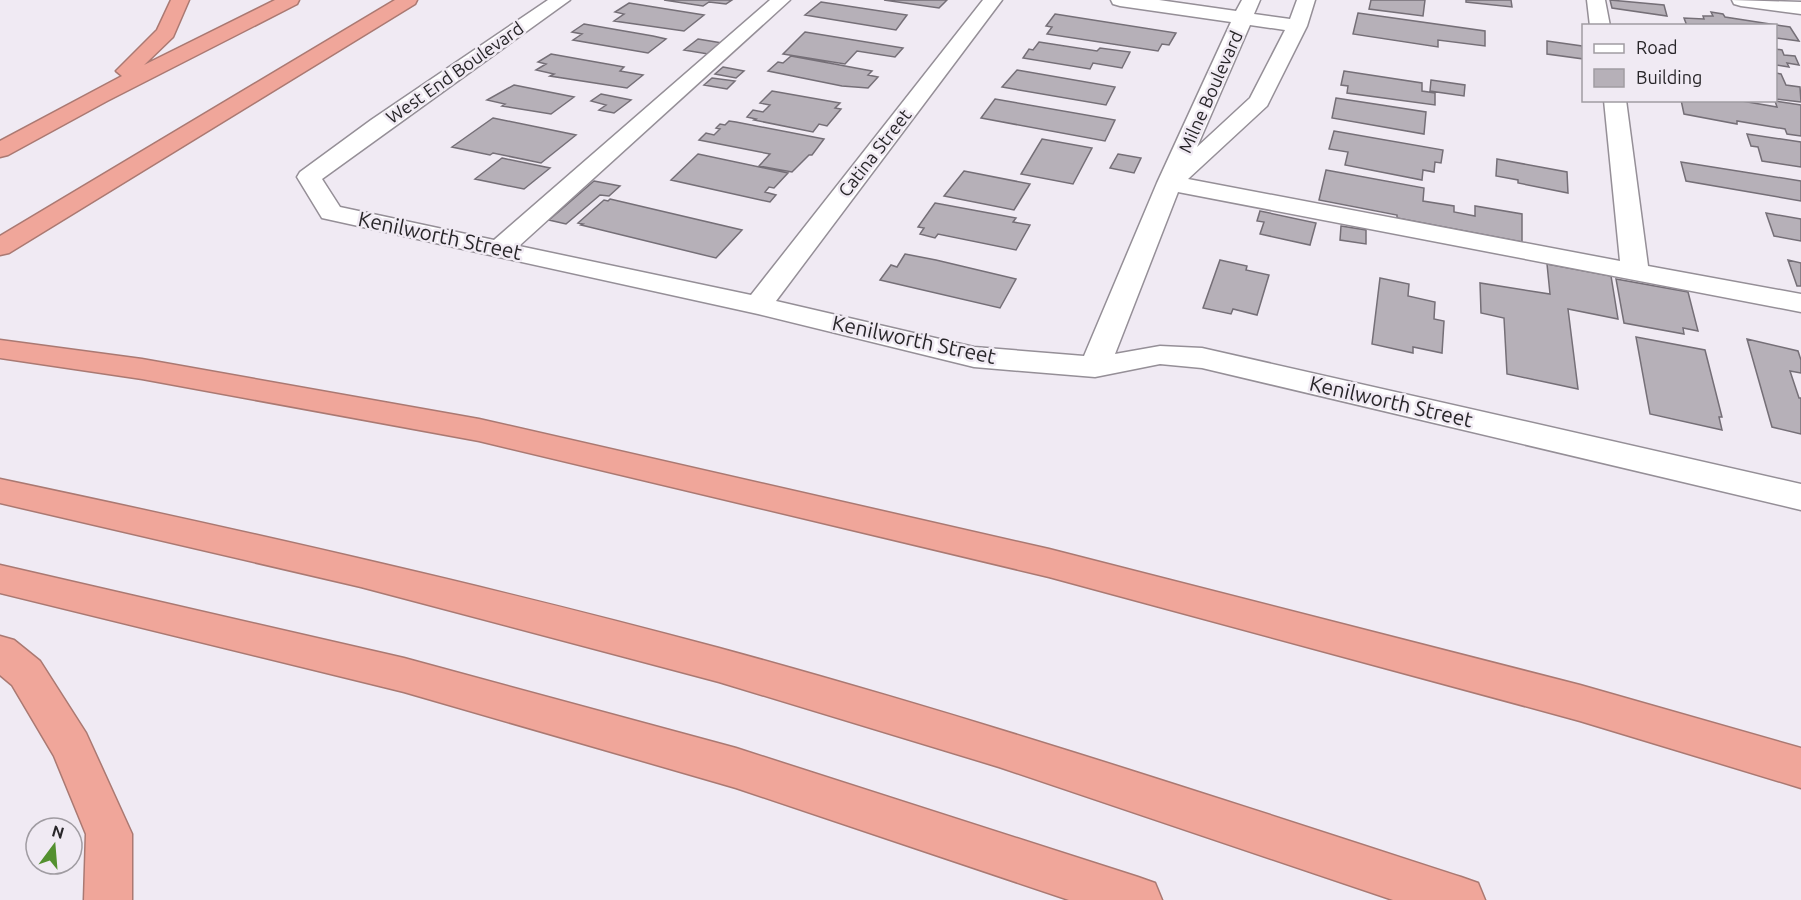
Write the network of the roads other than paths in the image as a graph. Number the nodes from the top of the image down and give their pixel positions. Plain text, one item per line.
1 (180, 0) edge
2 (290, 0) edge
3 (408, 0) edge
4 (561, 0) edge
5 (781, 0) edge
6 (993, 0) edge
7 (1120, 0) edge
8 (1306, 0) edge
9 (1596, 0) edge
10 (1741, 0) edge
11 (1801, 8) edge
12 (1247, 9) edge
13 (1600, 24) edge
14 (1297, 26) junction
15 (99, 96) junction
16 (1615, 102) edge
17 (379, 125) joint
18 (0, 150) edge
19 (1169, 183) junction
20 (0, 247) edge
21 (500, 249) junction
22 (1635, 271) junction
23 (1801, 303) edge
24 (758, 305) junction
25 (0, 349) edge
26 (1095, 367) junction
27 (0, 491) edge
28 (1801, 497) edge
29 (0, 579) edge
30 (0, 652) edge
31 (1580, 703) junction
32 (1801, 751) edge
33 (1801, 768) edge
34 (108, 900) edge
35 (1138, 900) edge
36 (1461, 900) edge

1 - 15 highway
2 - 15 highway
3 - 20 highway
4 - 17 street, West End Boulevard
5 - 21 street
6 - 24 street, Catina Street
7 - 12 street
8 - 14 street, Milne Boulevard
9 - 13 street
10 - 11 street
12 - 14 street
12 - 19 street, Milne Boulevard
14 - 19 street, Milne Boulevard
15 - 18 highway
16 - 22 street
17 - 21 street, Kenilworth Street
19 - 22 street
19 - 26 street, Milne Boulevard
21 - 24 street, Kenilworth Street
22 - 23 street
24 - 26 street, Kenilworth Street
25 - 31 highway
26 - 28 street, Kenilworth Street
27 - 36 highway
29 - 35 highway
30 - 34 highway
31 - 32 highway
31 - 33 highway

